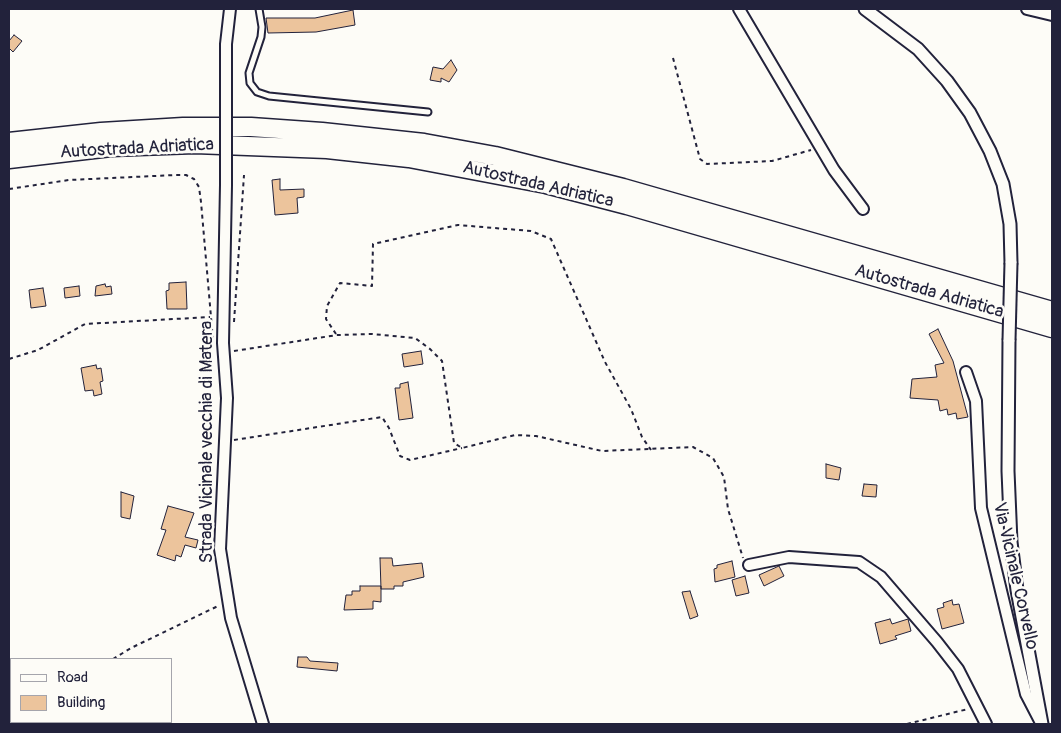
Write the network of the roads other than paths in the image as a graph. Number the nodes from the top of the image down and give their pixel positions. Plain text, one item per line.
1 (230, 9) edge
2 (259, 9) edge
3 (739, 9) edge
4 (865, 9) edge
5 (1027, 9) edge
6 (1052, 15) edge
7 (428, 112) dead end
8 (9, 142) edge
9 (9, 159) edge
10 (863, 209) dead end
11 (1052, 310) edge
12 (1052, 328) edge
13 (966, 372) dead end
14 (749, 565) road end
15 (263, 724) edge
16 (986, 724) edge
17 (1042, 724) edge

1 - 15 street, Strada Vicinale vecchia di Matera, bridge
2 - 7 lane
3 - 10 street
4 - 17 street, bridge
5 - 6 street
8 - 11 highway, Autostrada Adriatica
9 - 12 highway, Autostrada Adriatica
13 - 17 street, Via Vicinale Corvello
14 - 16 street

